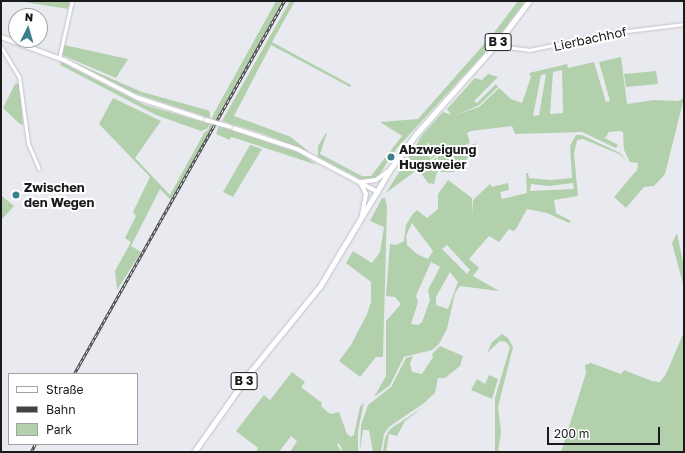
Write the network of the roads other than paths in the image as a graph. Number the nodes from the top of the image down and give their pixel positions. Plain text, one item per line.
1 (72, 1) edge
2 (529, 1) edge
3 (684, 24) edge
4 (1, 37) edge
5 (498, 42) junction
6 (1, 48) edge
7 (60, 58) junction
8 (391, 168) junction
9 (39, 169) dead end
10 (360, 182) junction
11 (378, 192) junction
12 (362, 217) junction
13 (194, 452) edge

1 - 7 street
2 - 5 main road, B 3
3 - 5 street, Lierbachhof
4 - 7 street
5 - 8 main road, B 3
6 - 9 street
7 - 10 street, bridge
8 - 10 street
8 - 11 main road, B 3
10 - 11 street
10 - 12 street
11 - 12 main road, B 3
12 - 13 main road, B 3

